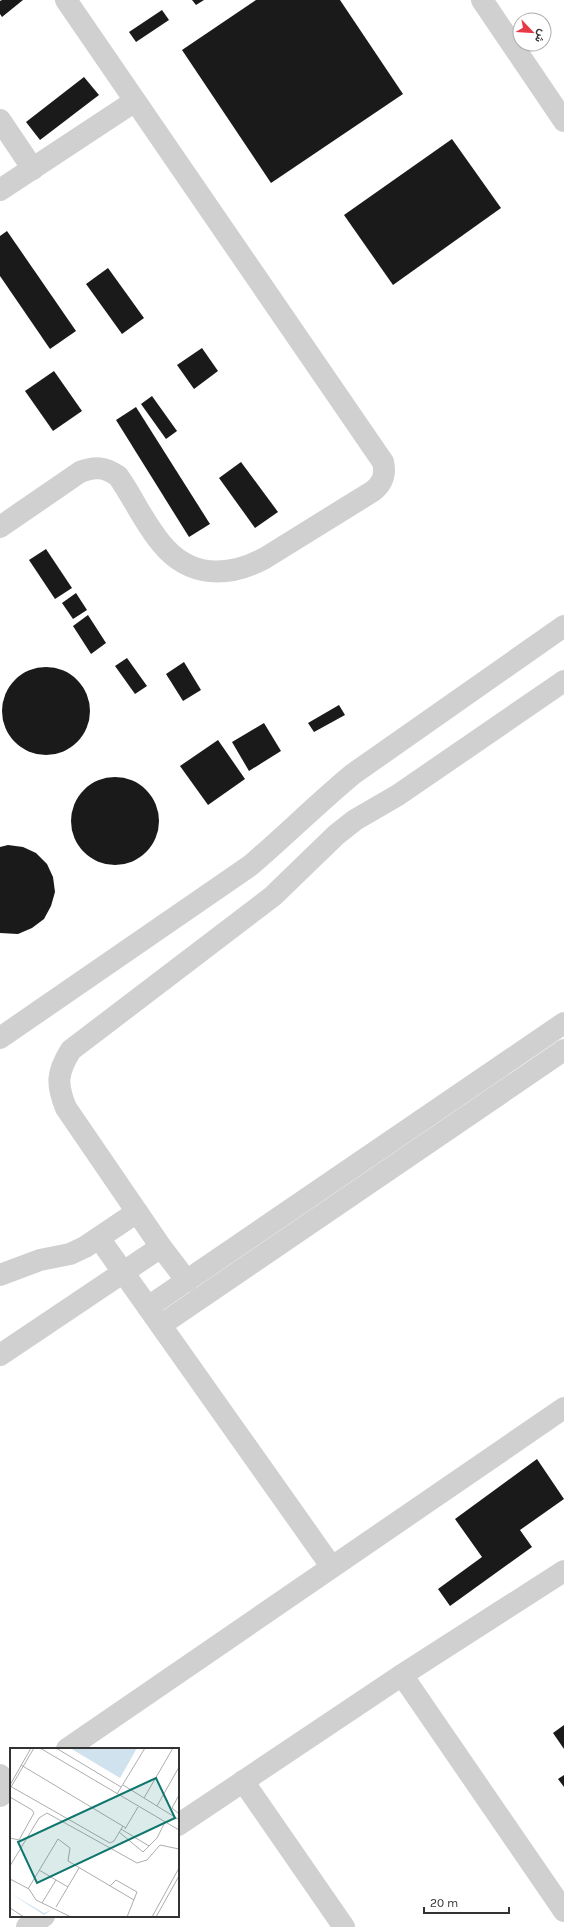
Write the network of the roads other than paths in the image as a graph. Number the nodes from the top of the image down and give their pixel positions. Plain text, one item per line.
1 (66, 0) edge
2 (482, 0) edge
3 (135, 101) junction
4 (0, 120) edge
5 (564, 121) edge
6 (33, 169) junction
7 (0, 190) edge
8 (0, 527) edge
9 (564, 626) edge
10 (564, 681) edge
11 (564, 1023) edge
12 (0, 1038) edge
13 (564, 1050) edge
14 (137, 1212) junction
15 (99, 1238) junction
16 (161, 1247) junction
17 (124, 1272) junction
18 (0, 1275) edge
19 (187, 1281) junction
20 (148, 1307) junction
21 (161, 1325) junction
22 (0, 1355) edge
23 (564, 1408) edge
24 (331, 1566) junction
25 (564, 1571) edge
26 (402, 1675) junction
27 (68, 1748) edge
28 (0, 1775) edge
29 (243, 1781) junction
30 (10, 1787) edge
31 (10, 1789) edge
32 (0, 1796) edge
33 (179, 1824) edge
34 (564, 1912) edge
35 (43, 1917) edge
36 (28, 1927) edge
37 (344, 1927) edge

1 - 3 lane
2 - 5 lane
3 - 6 lane
3 - 8 lane
4 - 6 lane
6 - 7 lane
9 - 12 lane
10 - 14 lane
11 - 19 lane
13 - 21 lane
14 - 15 lane
14 - 16 lane
15 - 17 lane
15 - 18 lane
16 - 17 lane
16 - 19 lane
17 - 20 lane
17 - 22 lane
19 - 20 lane
20 - 21 lane
21 - 24 lane
23 - 24 lane
24 - 27 lane
25 - 26 lane
26 - 29 lane
26 - 34 lane
28 - 30 lane
29 - 33 lane
29 - 37 lane
31 - 32 lane
35 - 36 lane

